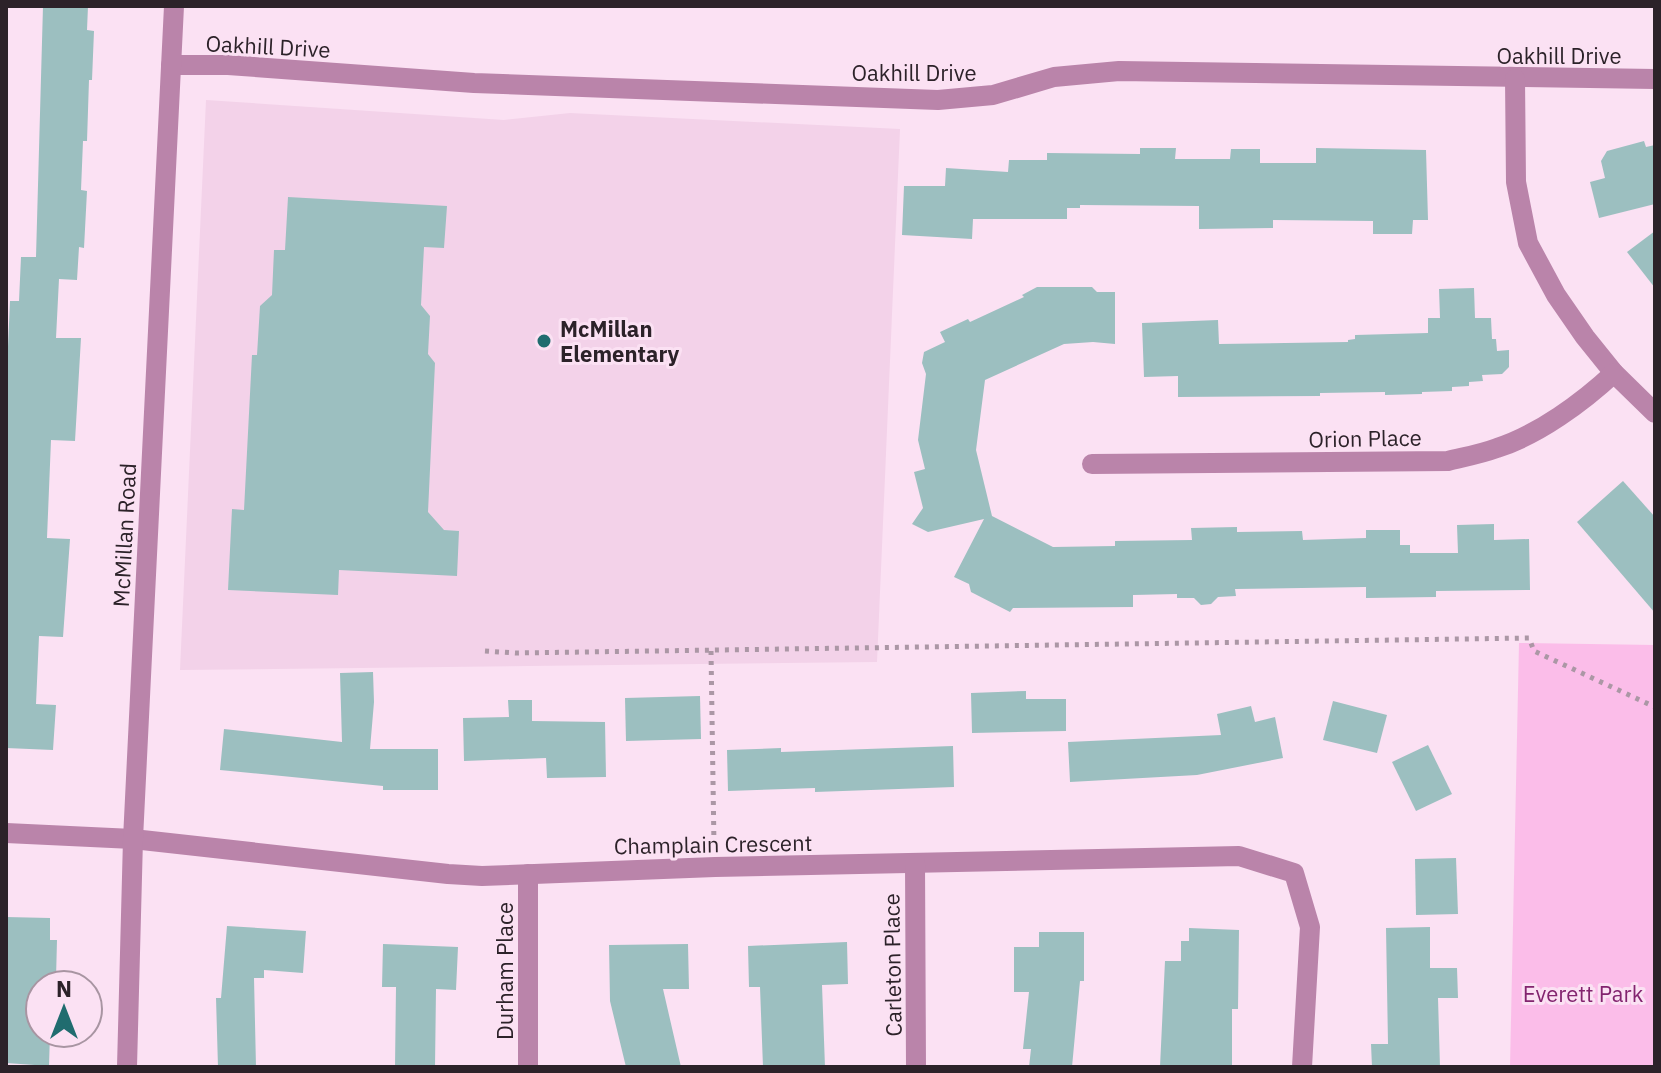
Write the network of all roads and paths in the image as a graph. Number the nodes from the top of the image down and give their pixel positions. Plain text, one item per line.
1 (174, 6) edge
2 (171, 65) junction
3 (1515, 79) junction
4 (1655, 79) edge
5 (1614, 373) junction
6 (1655, 413) edge
7 (1092, 464) dead end
8 (485, 651) dead end
9 (711, 651) junction
10 (1655, 707) edge
11 (6, 833) edge
12 (133, 839) junction
13 (915, 863) junction
14 (715, 867) junction
15 (528, 874) junction
16 (127, 1067) edge
17 (528, 1067) edge
18 (916, 1067) edge
19 (1302, 1067) edge

1 - 2 street, McMillan Road
2 - 3 street, Oakhill Drive
2 - 12 street, McMillan Road
3 - 4 street, Oakhill Drive
3 - 5 street
5 - 6 street
5 - 7 street, Orion Place
8 - 9 path
9 - 10 path
9 - 14 path
11 - 12 street, Champlain Crescent
12 - 15 street, Champlain Crescent
12 - 16 street, McMillan Road
13 - 14 street, Champlain Crescent
13 - 18 street, Carleton Place
13 - 19 street, Champlain Crescent
14 - 15 street, Champlain Crescent
15 - 17 street, Durham Place

